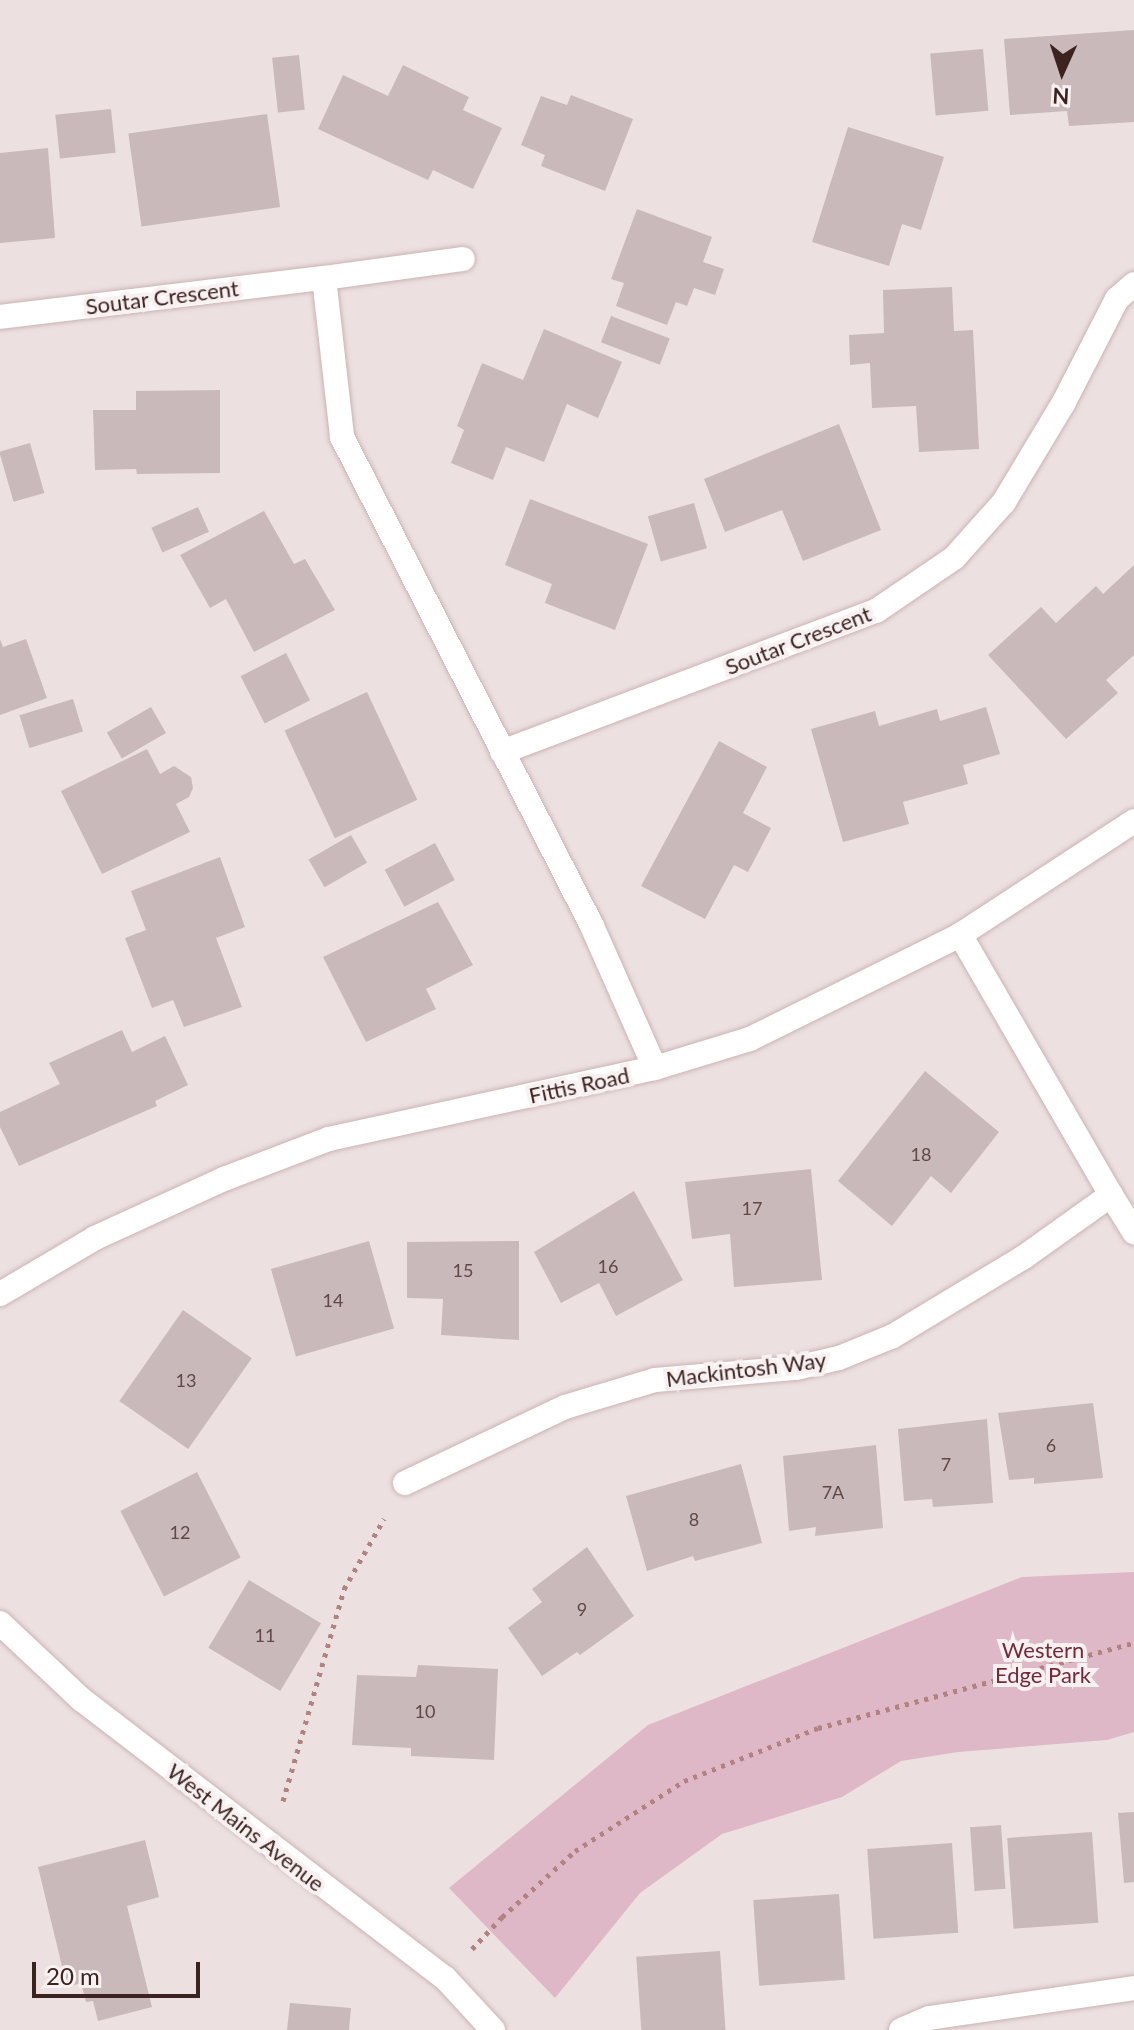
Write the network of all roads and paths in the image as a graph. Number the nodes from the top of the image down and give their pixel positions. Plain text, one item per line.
1 (463, 259) dead end
2 (324, 278) junction
3 (1134, 284) edge
4 (0, 317) edge
5 (502, 752) junction
6 (1134, 821) edge
7 (960, 935) junction
8 (655, 1068) junction
9 (1111, 1195) junction
10 (1134, 1232) edge
11 (0, 1294) edge
12 (405, 1483) joint
13 (0, 1623) edge
14 (1134, 1643) edge
15 (270, 1847) junction
16 (445, 1978) junction
17 (1134, 1988) edge
18 (493, 2030) edge
19 (901, 2030) edge

1 - 2 street, Soutar Crescent
2 - 4 street, Soutar Crescent
2 - 5 street
3 - 5 street, Soutar Crescent
5 - 8 street
6 - 7 street, Fittis Road
7 - 8 street, Fittis Road
7 - 9 street
8 - 11 street, Fittis Road
9 - 10 street
9 - 12 street, Mackintosh Way
12 - 15 path
13 - 15 street, West Mains Avenue
14 - 16 path
15 - 16 street, West Mains Avenue
16 - 18 street, West Mains Avenue
17 - 19 street

